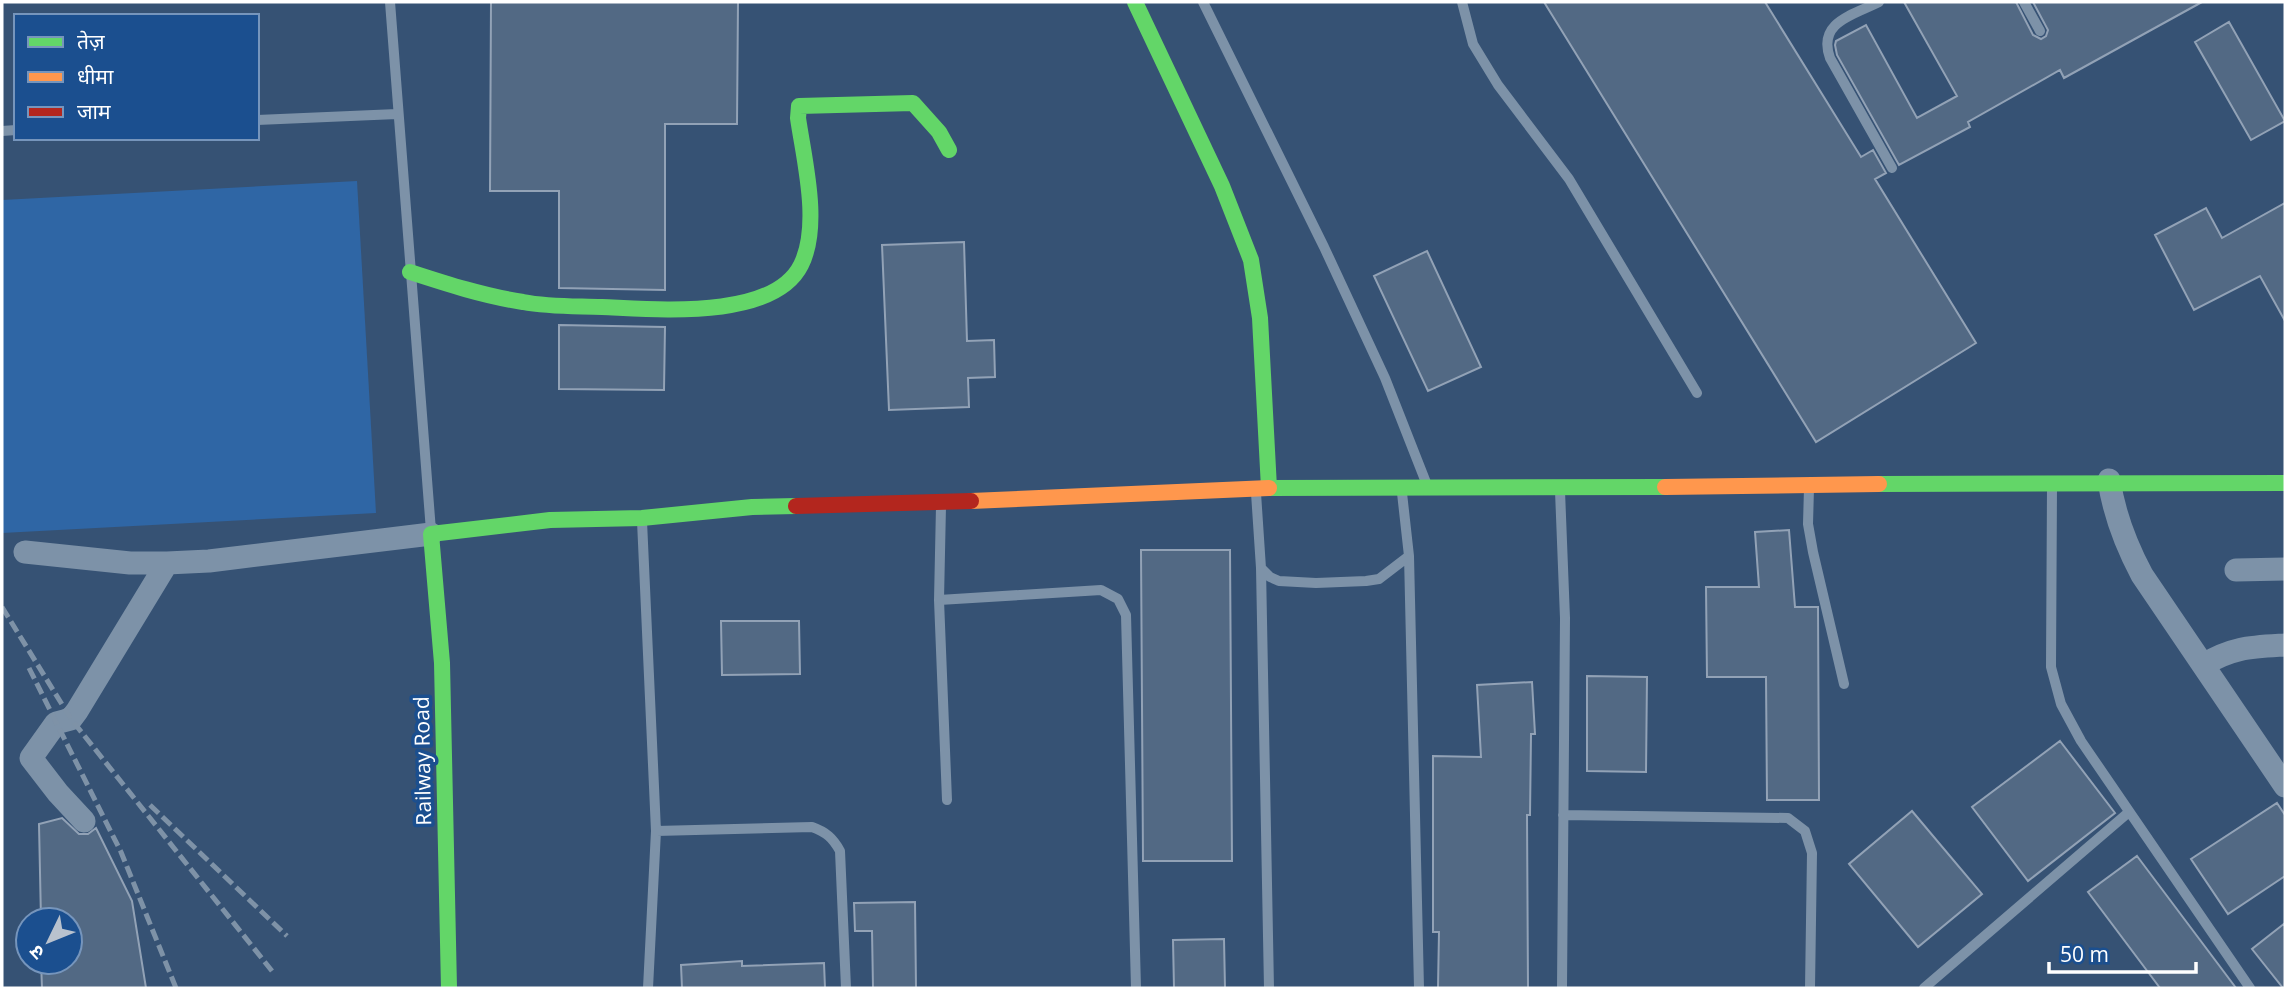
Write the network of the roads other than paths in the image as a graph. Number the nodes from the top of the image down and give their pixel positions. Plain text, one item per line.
1 (390, 2) edge
2 (1135, 2) edge
3 (1203, 2) edge
4 (1462, 2) edge
5 (1879, 2) edge
6 (2024, 2) edge
7 (2040, 31) dead end
8 (397, 114) junction
9 (259, 120) edge
10 (949, 150) dead end
11 (1892, 168) dead end
12 (410, 272) junction
13 (1696, 393) dead end
14 (2109, 480) junction
15 (2052, 481) junction
16 (2285, 482) edge
17 (1809, 485) junction
18 (1560, 488) junction
19 (1263, 489) junction
20 (1402, 489) junction
21 (1429, 490) junction
22 (941, 502) junction
23 (642, 518) junction
24 (431, 534) junction
25 (25, 552) dead end
26 (1409, 556) junction
27 (167, 563) junction
28 (1261, 568) junction
29 (2285, 569) edge
30 (2236, 570) dead end
31 (940, 600) junction
32 (2285, 645) edge
33 (2203, 665) junction
34 (1844, 684) dead end
35 (2285, 786) edge
36 (947, 800) dead end
37 (2129, 812) junction
38 (1563, 815) junction
39 (84, 821) dead end
40 (656, 831) junction
41 (449, 988) edge
42 (648, 988) edge
43 (846, 988) edge
44 (1136, 988) edge
45 (1269, 988) edge
46 (1419, 988) edge
47 (1562, 988) edge
48 (1811, 988) edge
49 (1924, 988) edge
50 (2250, 988) edge

1 - 8 lane
2 - 19 street
3 - 21 lane
4 - 13 lane
5 - 11 lane
6 - 7 lane
8 - 9 lane
8 - 12 lane
10 - 12 street
12 - 24 lane
14 - 15 street
14 - 16 street
14 - 33 street
15 - 17 street
15 - 37 lane
17 - 18 street
17 - 34 lane
18 - 21 street
18 - 38 lane
19 - 20 street
19 - 22 street
19 - 28 lane
20 - 21 street
20 - 26 lane
22 - 23 street
22 - 31 lane
23 - 24 street
23 - 40 lane
24 - 27 street
24 - 41 street, Railway Road
25 - 27 street
26 - 28 lane
26 - 46 lane
27 - 39 street
28 - 45 lane
29 - 30 street
31 - 36 lane
31 - 44 lane
32 - 33 street
33 - 35 street
37 - 49 lane
37 - 50 lane
38 - 47 lane
38 - 48 lane
40 - 42 lane
40 - 43 lane

